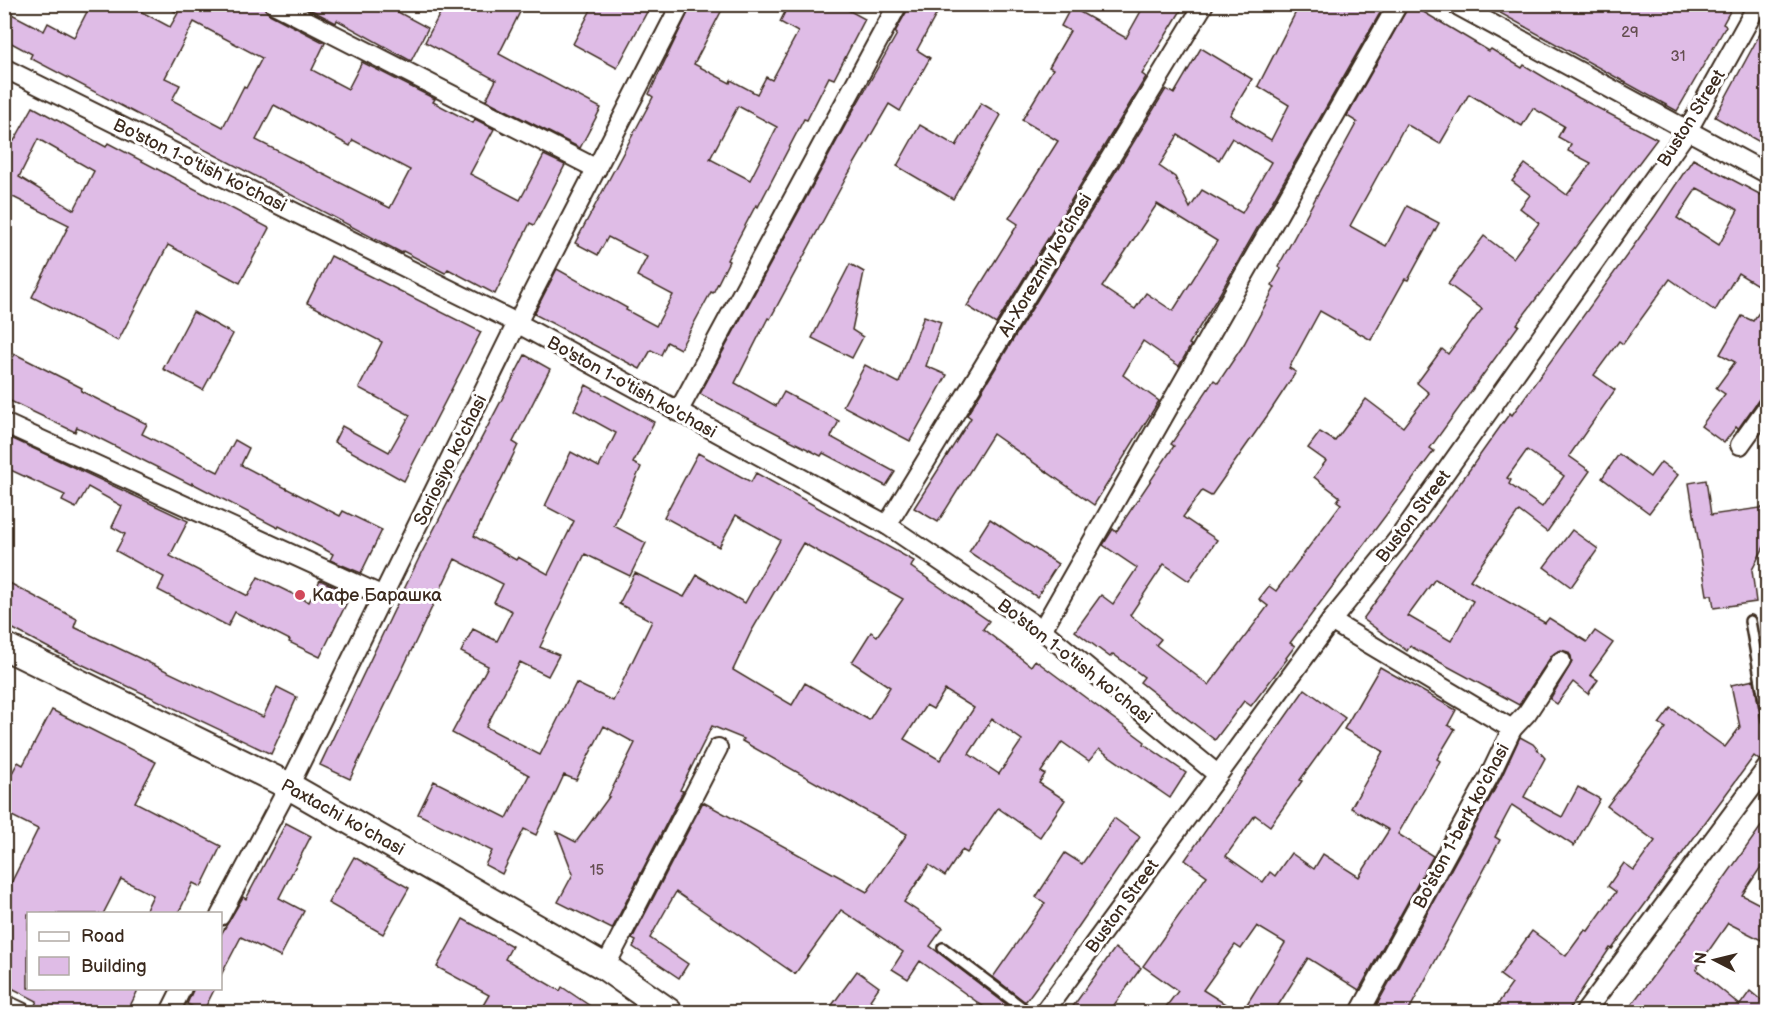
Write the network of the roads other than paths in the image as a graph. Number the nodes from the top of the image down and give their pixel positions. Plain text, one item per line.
1 (274, 4) edge
2 (681, 4) edge
3 (898, 4) edge
4 (1204, 4) edge
5 (1398, 4) edge
6 (1455, 4) edge
7 (1758, 4) edge
8 (4, 68) edge
9 (1688, 130) junction
10 (597, 169) junction
11 (1767, 174) edge
12 (517, 323) junction
13 (1767, 406) edge
14 (678, 412) junction
15 (4, 423) edge
16 (1740, 445) dead end
17 (887, 525) junction
18 (383, 596) junction
19 (1330, 621) junction
20 (1750, 621) dead end
21 (1042, 630) junction
22 (4, 646) edge
23 (1561, 661) dead end
24 (1767, 721) edge
25 (1512, 729) junction
26 (718, 748) dead end
27 (1767, 766) edge
28 (1217, 774) junction
29 (289, 786) junction
30 (222, 912) edge
31 (943, 948) dead end
32 (605, 966) junction
33 (181, 990) edge
34 (4, 1004) edge
35 (21, 1012) edge
36 (172, 1012) edge
37 (669, 1012) edge
38 (1028, 1012) edge
39 (1044, 1012) edge
40 (1360, 1012) edge
41 (1585, 1012) edge

1 - 10 street
2 - 10 street, Sariosiyo ko'chasi
3 - 14 street
4 - 17 street, Al-Xorezmiy ko'chasi
5 - 21 street
6 - 9 street
7 - 9 street, Buston Street
8 - 12 street, Bo'ston 1-o'tish ko'chasi
9 - 11 street
9 - 19 street, Buston Street
10 - 12 street, Sariosiyo ko'chasi
12 - 14 street, Bo'ston 1-o'tish ko'chasi
12 - 18 street, Sariosiyo ko'chasi
13 - 16 street
14 - 17 street, Bo'ston 1-o'tish ko'chasi
15 - 18 street
17 - 21 street, Bo'ston 1-o'tish ko'chasi
18 - 29 street, Sariosiyo ko'chasi
19 - 25 street, Bo'ston 1-berk ko'chasi
19 - 28 street, Buston Street
20 - 24 lane
21 - 28 street, Bo'ston 1-o'tish ko'chasi
22 - 29 street, Paxtachi ko'chasi
23 - 25 street
25 - 40 street, Bo'ston 1-berk ko'chasi
26 - 32 street
27 - 41 street
28 - 39 street, Buston Street
29 - 30 street, Sariosiyo ko'chasi
29 - 32 street, Paxtachi ko'chasi
31 - 38 lane
32 - 37 street, Paxtachi ko'chasi
33 - 36 street
34 - 35 street

